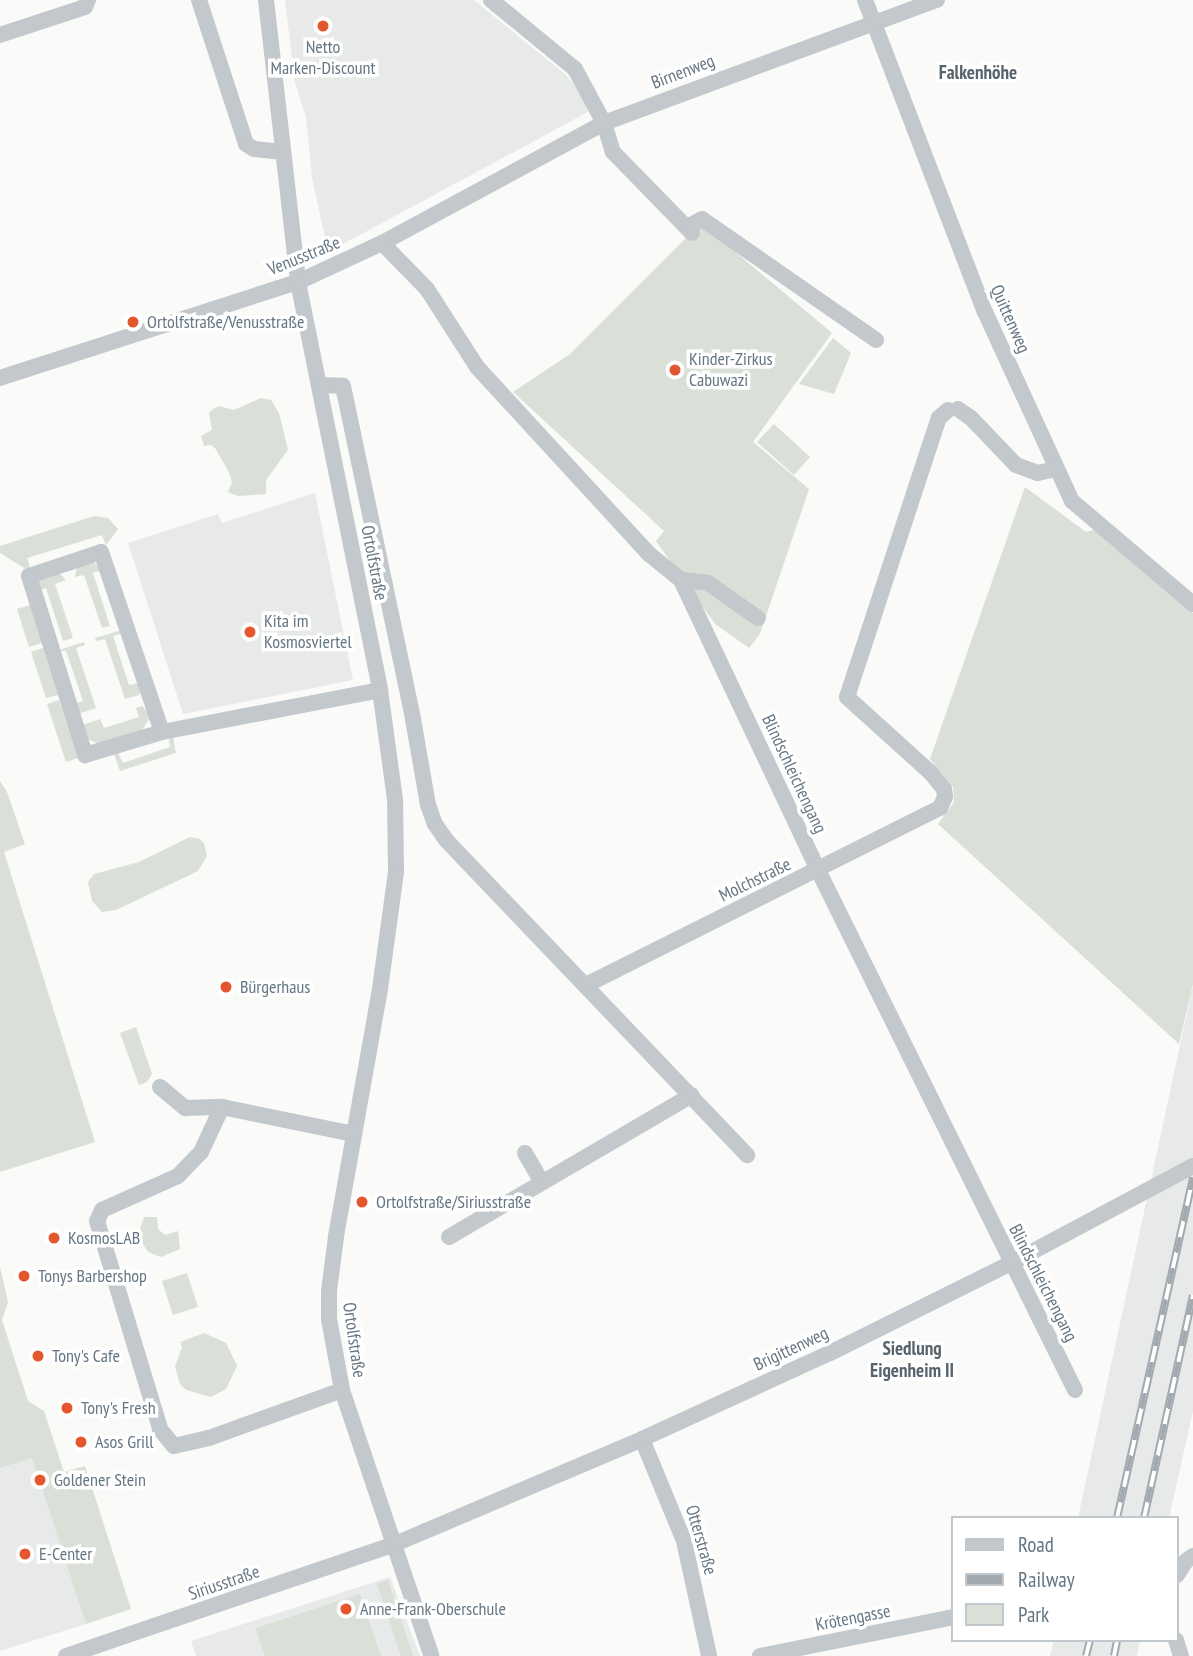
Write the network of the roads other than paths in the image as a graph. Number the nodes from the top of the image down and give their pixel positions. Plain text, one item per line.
1 (88, 0) edge
2 (199, 0) edge
3 (266, 0) edge
4 (491, 0) edge
5 (864, 0) edge
6 (937, 0) edge
7 (872, 22) junction
8 (0, 35) edge
9 (604, 124) junction
10 (283, 152) junction
11 (382, 243) junction
12 (298, 282) junction
13 (876, 340) dead end
14 (0, 378) edge
15 (319, 385) junction
16 (1056, 469) junction
17 (681, 580) junction
18 (1193, 604) edge
19 (758, 618) dead end
20 (380, 690) junction
21 (413, 719) junction
22 (386, 726) junction
23 (162, 732) junction
24 (818, 870) junction
25 (586, 985) junction
26 (160, 1087) dead end
27 (692, 1095) junction
28 (222, 1107) junction
29 (354, 1135) junction
30 (525, 1153) dead end
31 (747, 1155) dead end
32 (1193, 1166) edge
33 (542, 1183) junction
34 (449, 1237) dead end
35 (1011, 1263) junction
36 (342, 1390) junction
37 (1076, 1390) dead end
38 (642, 1439) junction
39 (395, 1544) junction
40 (1193, 1556) edge
41 (1179, 1573) edge
42 (951, 1617) edge
43 (431, 1655) edge
44 (66, 1656) edge
45 (709, 1656) edge
46 (760, 1656) edge

1 - 8 street
2 - 10 street
3 - 10 street, Ortolfstraße
4 - 9 street
5 - 7 street, Quittenweg
6 - 7 street, Birnenweg
7 - 9 street, Birnenweg
7 - 16 street, Quittenweg
9 - 11 street, Venusstraße
9 - 13 street
10 - 12 street, Ortolfstraße
11 - 12 street, Venusstraße
11 - 17 street, Blindschleichengang
12 - 14 street, Venusstraße
12 - 15 street, Ortolfstraße
15 - 20 street, Ortolfstraße
15 - 21 street
16 - 18 street, Quittenweg
16 - 24 street, Molchstraße
17 - 19 street
17 - 24 street, Blindschleichengang
20 - 22 street, Ortolfstraße
20 - 23 street
21 - 22 street
21 - 25 street
22 - 29 street, Ortolfstraße
23 - 23 street
24 - 25 street, Molchstraße
24 - 35 street, Blindschleichengang
25 - 27 street
26 - 28 street
27 - 31 street
27 - 33 street
28 - 29 street
28 - 36 street
29 - 36 street, Ortolfstraße
30 - 33 street
32 - 35 street, Brigittenweg
33 - 34 street
35 - 37 street, Blindschleichengang
35 - 38 street, Brigittenweg
36 - 39 street, Ortolfstraße
38 - 39 street, Brigittenweg
38 - 45 street, Otterstraße
39 - 43 street, Ortolfstraße
39 - 44 street, Siriusstraße
40 - 41 street
42 - 46 street, Krötengasse

